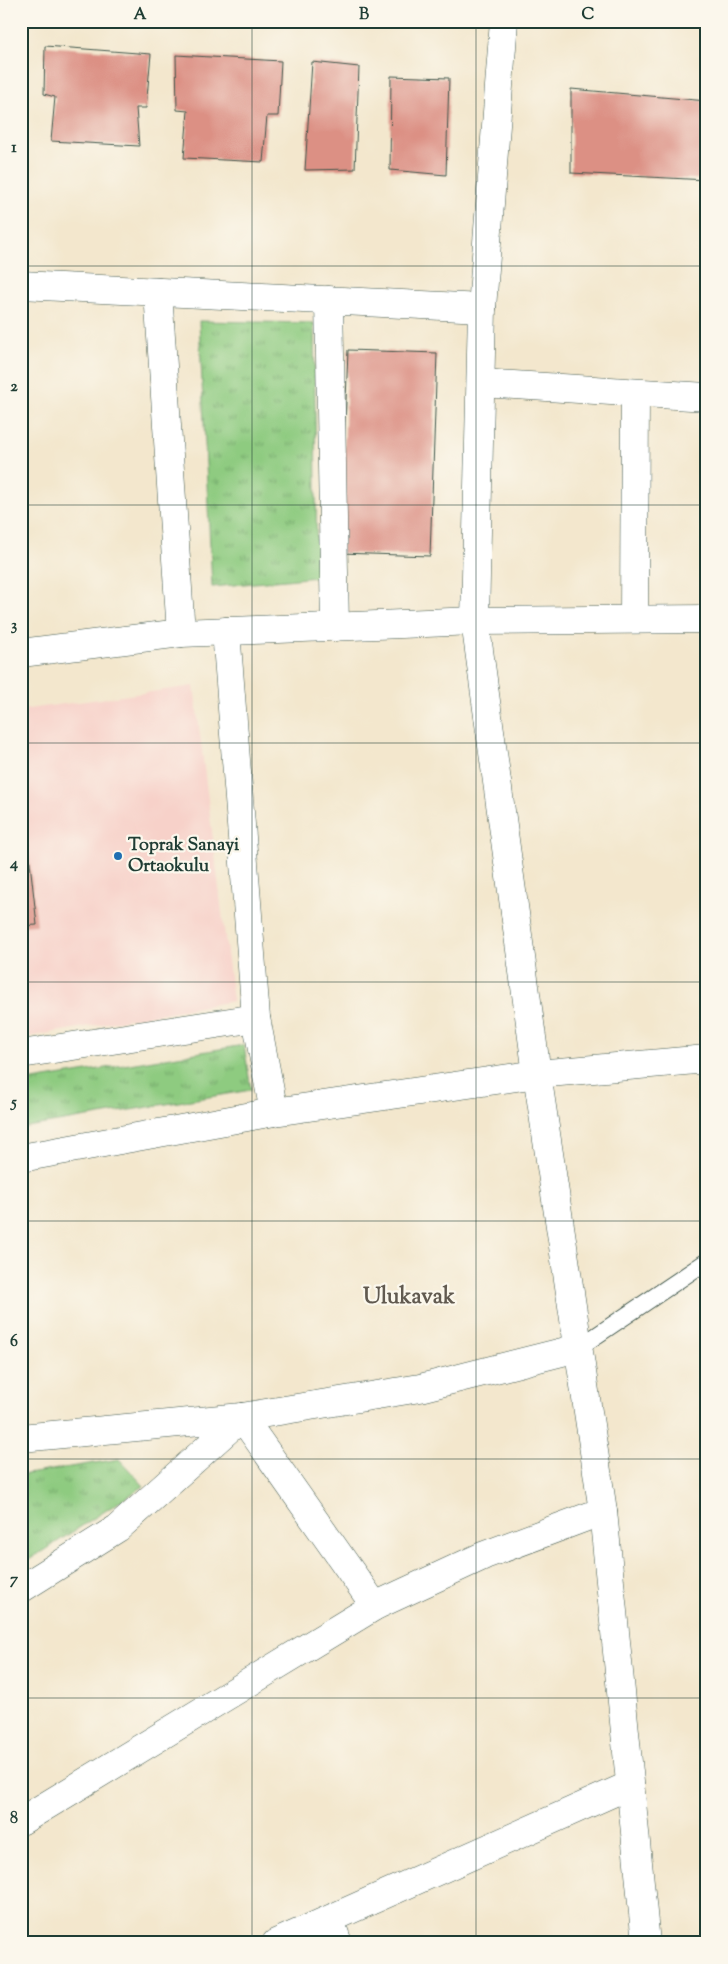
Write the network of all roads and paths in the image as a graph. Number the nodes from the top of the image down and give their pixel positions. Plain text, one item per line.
1 (504, 21) edge
2 (21, 285) edge
3 (158, 292) junction
4 (329, 300) junction
5 (482, 308) junction
6 (481, 383) junction
7 (635, 392) junction
8 (707, 397) edge
9 (634, 619) junction
10 (707, 619) edge
11 (475, 621) junction
12 (335, 627) junction
13 (226, 631) junction
14 (180, 633) junction
15 (21, 653) edge
16 (256, 1018) junction
17 (21, 1054) edge
18 (707, 1059) edge
19 (537, 1074) junction
20 (274, 1112) junction
21 (21, 1158) edge
22 (707, 1262) edge
23 (578, 1348) junction
24 (242, 1417) junction
25 (21, 1438) edge
26 (603, 1511) junction
27 (21, 1590) edge
28 (375, 1606) junction
29 (630, 1785) junction
30 (21, 1821) edge
31 (334, 1931) edge
32 (276, 1943) edge
33 (646, 1943) edge

1 - 5 street
2 - 3 street
3 - 4 street
3 - 14 street
4 - 5 street
4 - 12 street
5 - 6 street
6 - 7 street
6 - 11 street
7 - 8 street
7 - 9 street
9 - 10 street
9 - 11 street
11 - 12 street
11 - 19 street
12 - 13 street
13 - 14 street
13 - 16 street
14 - 15 street
16 - 17 street
16 - 20 street
18 - 19 street
19 - 20 street
19 - 23 street
20 - 21 street
22 - 23 lane
23 - 24 street
23 - 26 street
24 - 25 street
24 - 27 street
24 - 28 street
26 - 28 street
26 - 29 street
28 - 30 street
29 - 31 street
29 - 33 street
31 - 32 street

